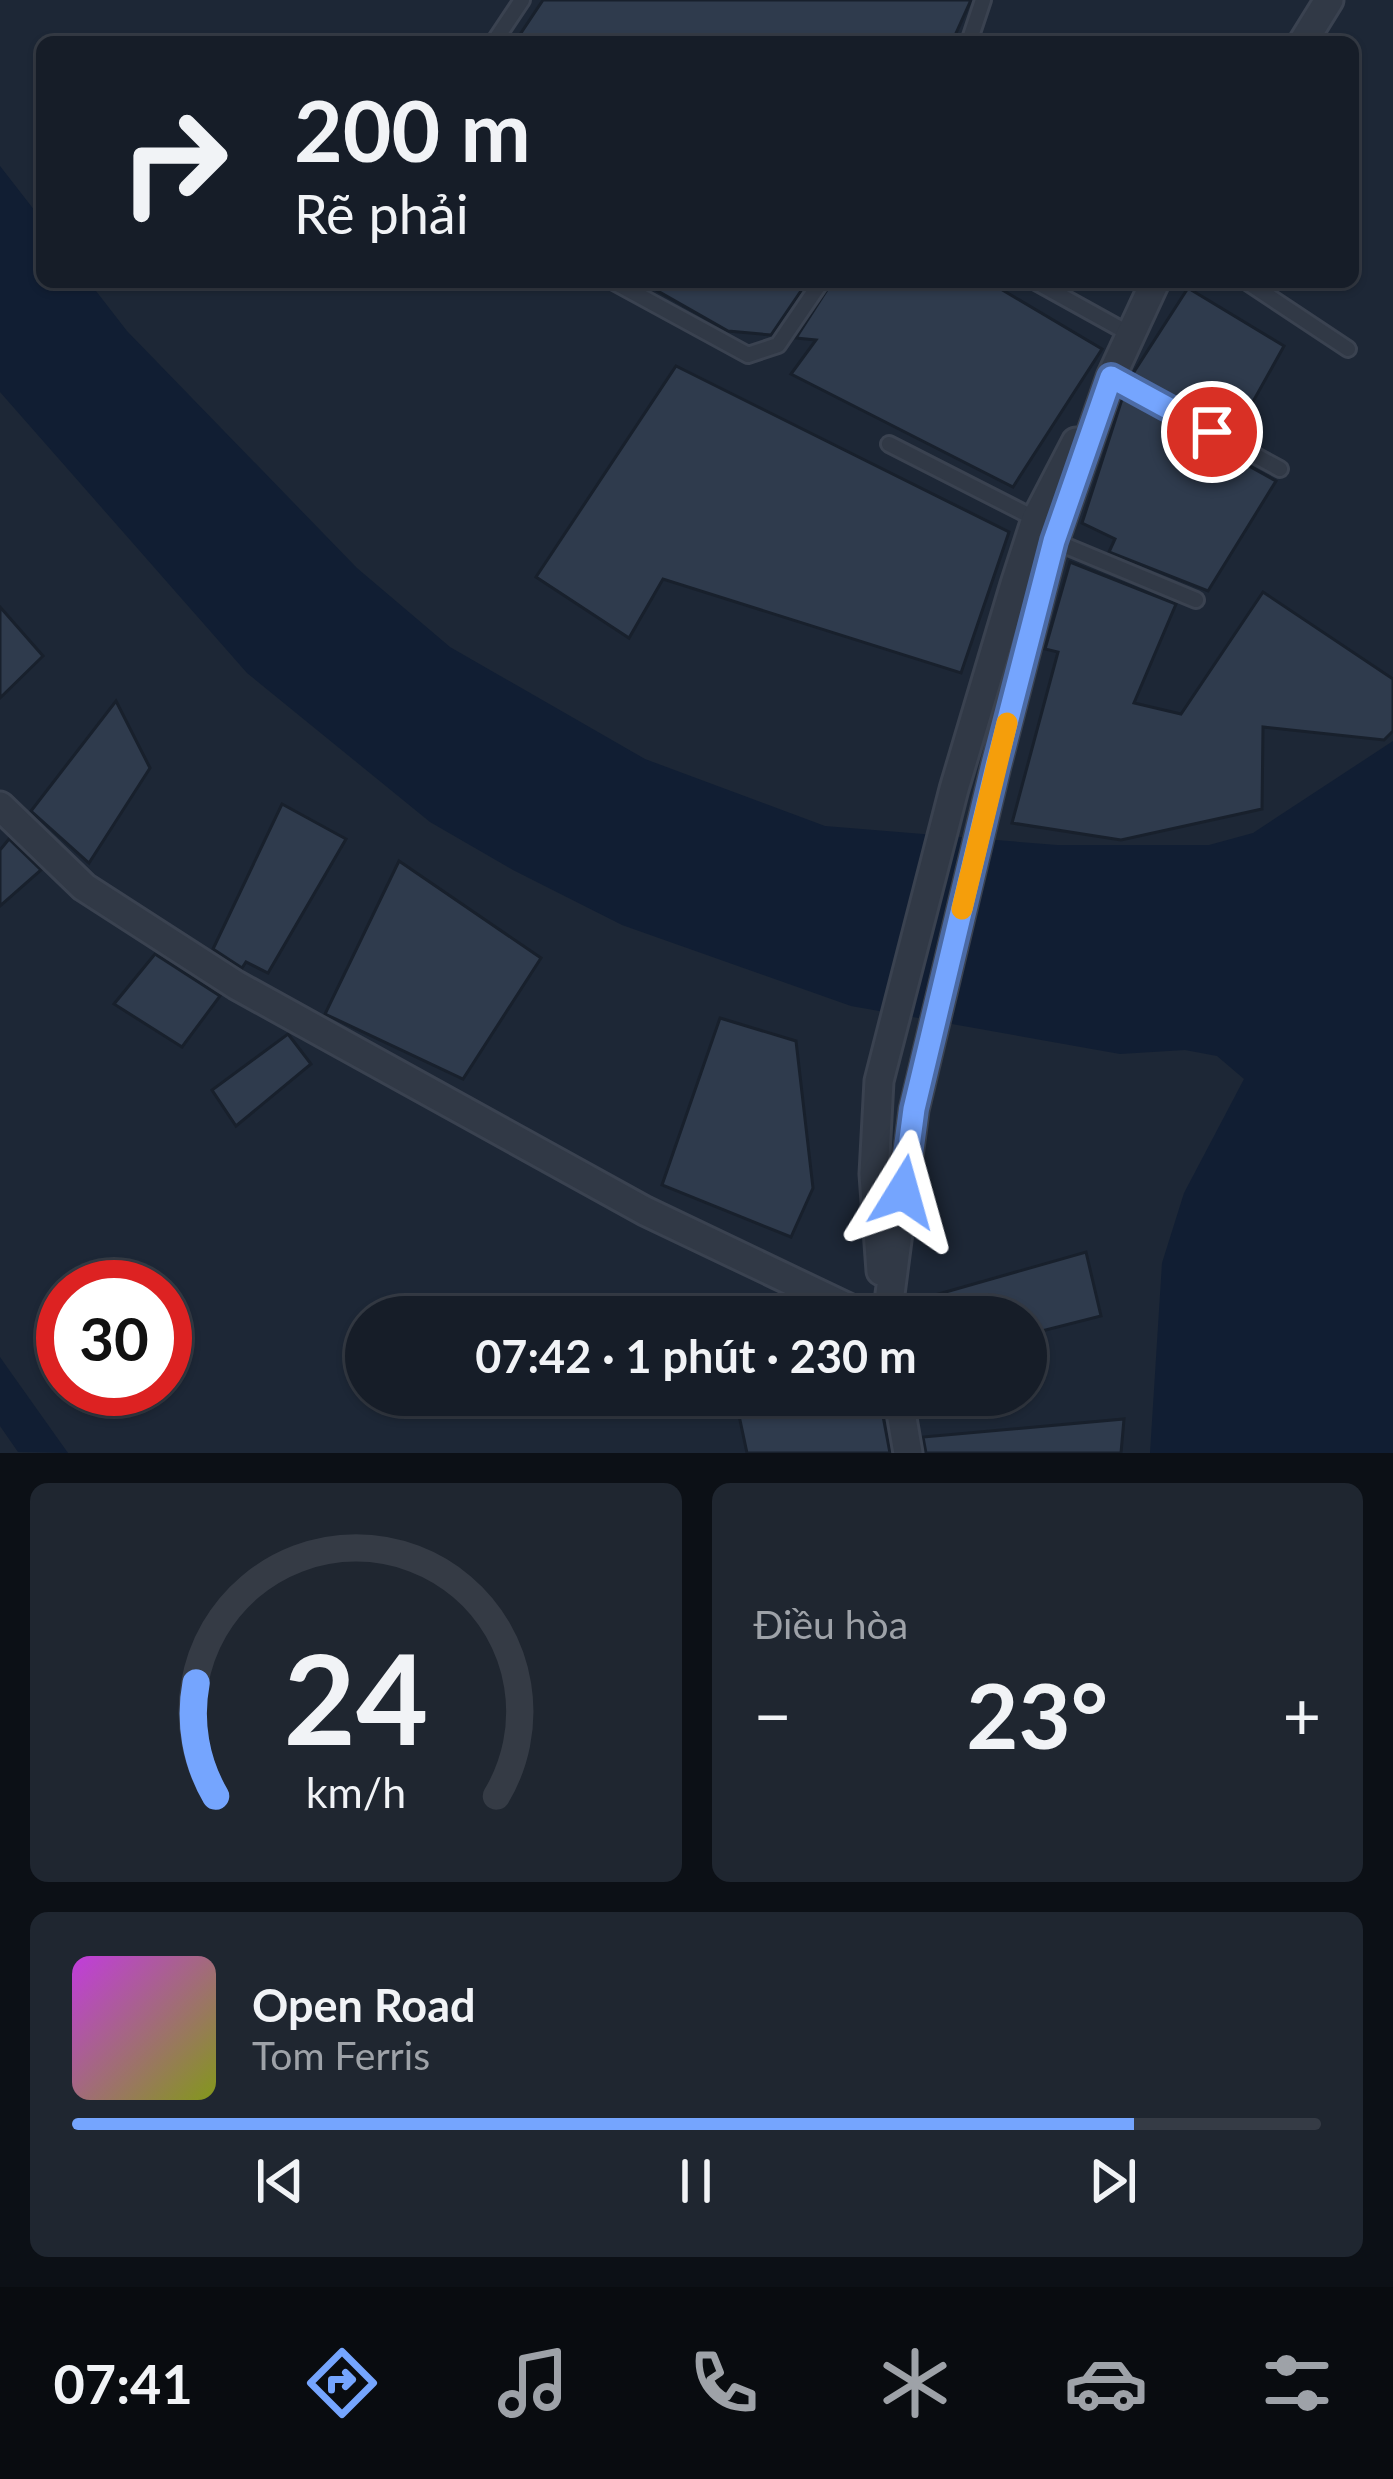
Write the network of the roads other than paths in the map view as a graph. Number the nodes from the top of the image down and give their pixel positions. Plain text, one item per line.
1 (522, 0) edge
2 (983, 0) edge
3 (1329, 0) edge
4 (498, 36) edge
5 (971, 36) edge
6 (1307, 36) edge
7 (625, 288) edge
8 (817, 288) edge
9 (1047, 288) edge
10 (1152, 288) edge
11 (1255, 288) edge
12 (1128, 333) junction
13 (1348, 349) dead end
14 (1111, 377) junction
15 (889, 444) dead end
16 (1280, 469) dead end
17 (1045, 530) junction
18 (1196, 600) dead end
19 (0, 806) edge
20 (823, 1296) edge
21 (884, 1296) edge
22 (889, 1296) edge
23 (902, 1416) edge
24 (908, 1453) edge

1 - 4 lane
2 - 5 lane
3 - 6 street
7 - 8 lane
9 - 12 lane
10 - 12 street
11 - 13 lane
12 - 14 street
14 - 16 lane
14 - 17 street
15 - 17 lane
17 - 18 lane
17 - 21 street
17 - 22 street
19 - 20 street
23 - 24 street

